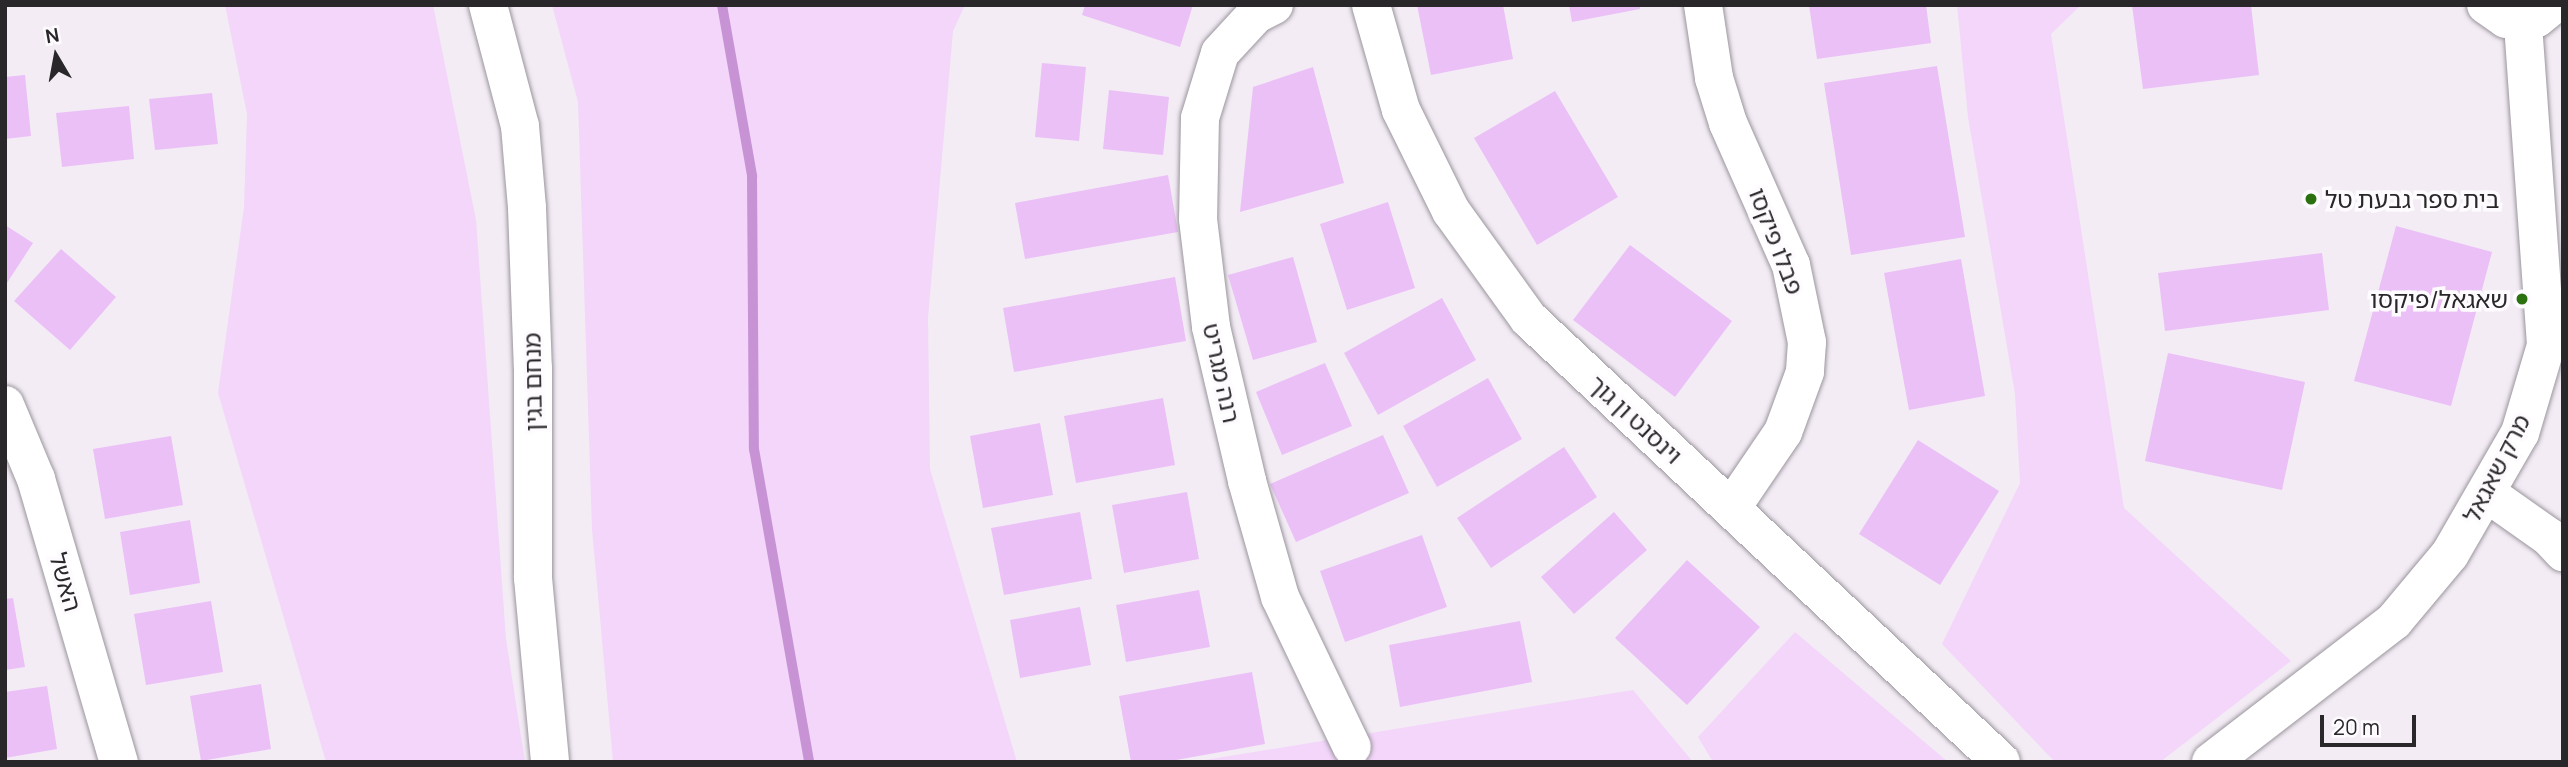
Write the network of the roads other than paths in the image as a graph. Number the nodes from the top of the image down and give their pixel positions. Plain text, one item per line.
1 (488, 5) edge
2 (1274, 5) edge
3 (1371, 5) edge
4 (1703, 5) edge
5 (2486, 5) edge
6 (2538, 13) edge
7 (5, 405) edge
8 (2488, 494) junction
9 (1731, 507) junction
10 (2563, 552) edge
11 (1352, 747) dead end
12 (119, 762) edge
13 (550, 762) edge
14 (2001, 762) edge
15 (2210, 762) edge

1 - 13 street, מנחם בגין
2 - 11 street, רנה מגריט
3 - 9 street, וינסנט ון גוך
4 - 9 street, פבלו פיקסו
5 - 6 street
6 - 8 street, מרק שאגאל
7 - 12 street, האשל
8 - 10 street
8 - 15 street, מרק שאגאל
9 - 14 street, וינסנט ון גוך

